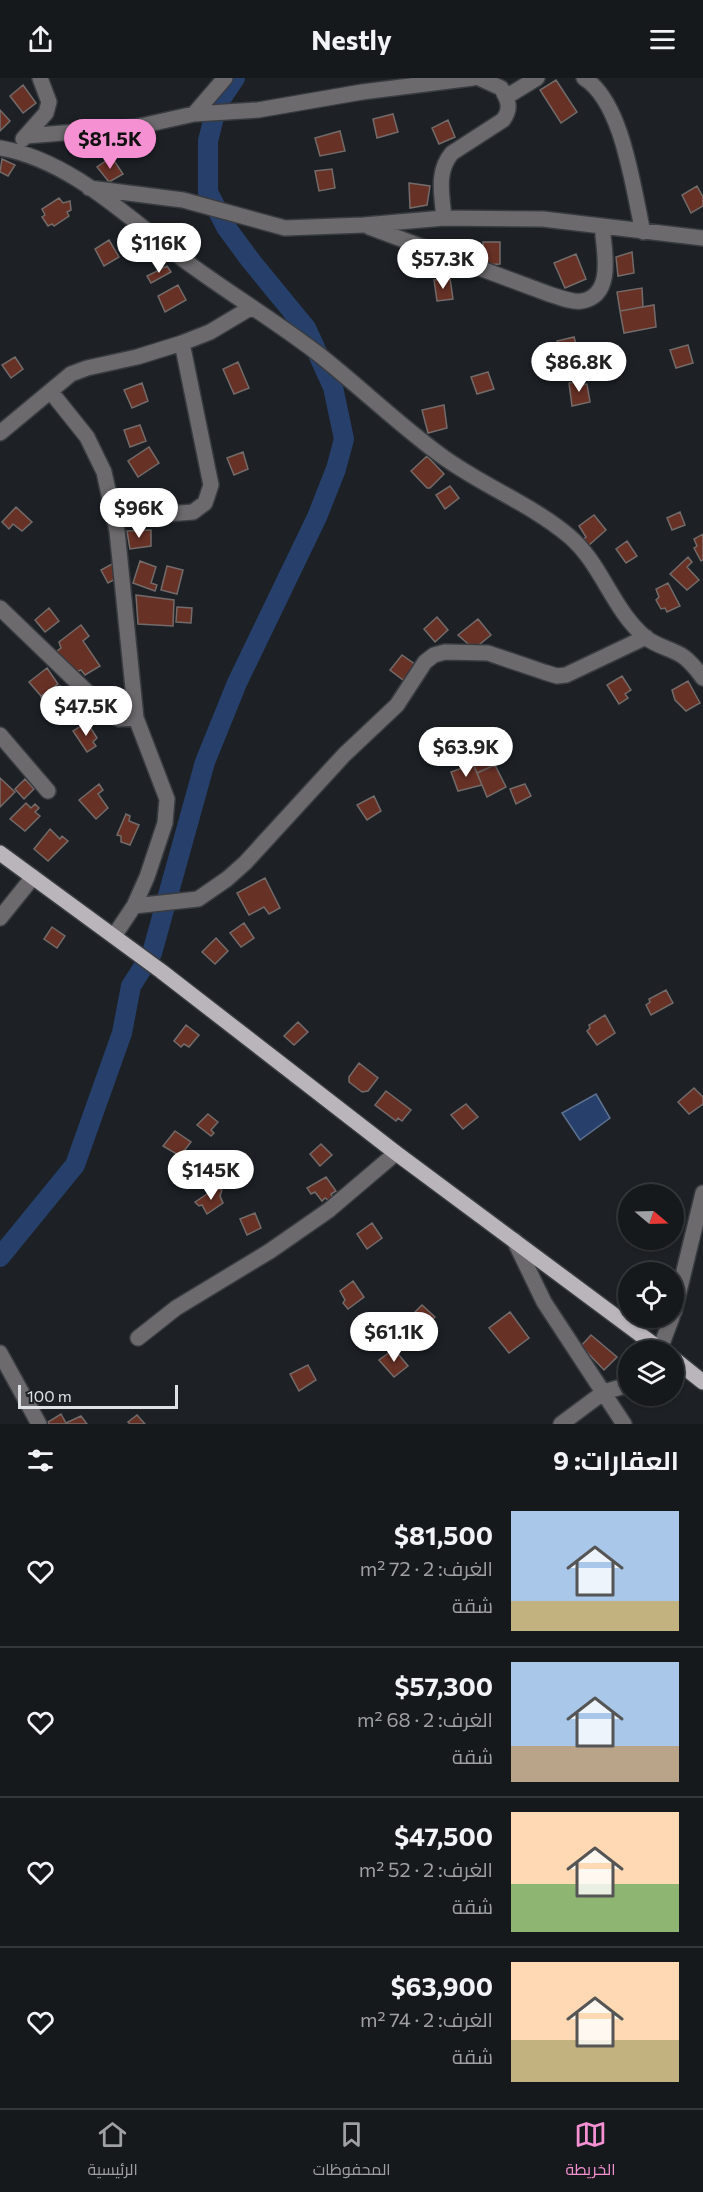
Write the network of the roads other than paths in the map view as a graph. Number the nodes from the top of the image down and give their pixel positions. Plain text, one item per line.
1 (40, 78) edge
2 (225, 78) edge
3 (473, 78) edge
4 (479, 78) edge
5 (537, 78) edge
6 (584, 78) edge
7 (506, 97) junction
8 (194, 114) junction
9 (26, 136) junction
10 (6, 149) edge
11 (89, 188) junction
12 (444, 218) junction
13 (364, 225) junction
14 (602, 226) junction
15 (643, 232) junction
16 (703, 238) edge
17 (252, 307) junction
18 (183, 342) junction
19 (51, 392) junction
20 (0, 433) edge
21 (115, 518) junction
22 (0, 608) edge
23 (646, 637) junction
24 (703, 678) edge
25 (136, 718) junction
26 (0, 735) edge
27 (48, 791) dead end
28 (0, 853) edge
29 (33, 877) junction
30 (134, 906) junction
31 (0, 918) edge
32 (114, 936) junction
33 (396, 1153) junction
34 (703, 1193) edge
35 (514, 1240) junction
36 (684, 1271) edge
37 (138, 1338) dead end
38 (649, 1340) edge
39 (0, 1353) edge
40 (684, 1367) edge
41 (703, 1382) edge
42 (618, 1388) edge
43 (604, 1392) junction
44 (39, 1424) edge
45 (561, 1424) edge
46 (624, 1424) edge

1 - 9 street
2 - 8 street
3 - 8 street
4 - 7 street
5 - 7 street
6 - 15 street
7 - 12 street
8 - 9 street
9 - 10 street
10 - 11 street
11 - 13 street
11 - 17 street
12 - 13 street
12 - 14 street
13 - 14 street
14 - 15 street
15 - 16 street
17 - 18 street
17 - 23 street
18 - 19 street
18 - 21 street
19 - 20 street
19 - 21 street
21 - 25 street
22 - 25 street
23 - 24 street
23 - 30 street
25 - 30 street
26 - 27 street
28 - 29 main road
29 - 31 street
29 - 32 main road
30 - 32 street
32 - 33 main road
33 - 35 main road
33 - 37 street
34 - 36 street
35 - 38 main road
35 - 43 street
39 - 44 street
40 - 41 main road
42 - 43 street
43 - 45 street
43 - 46 street

